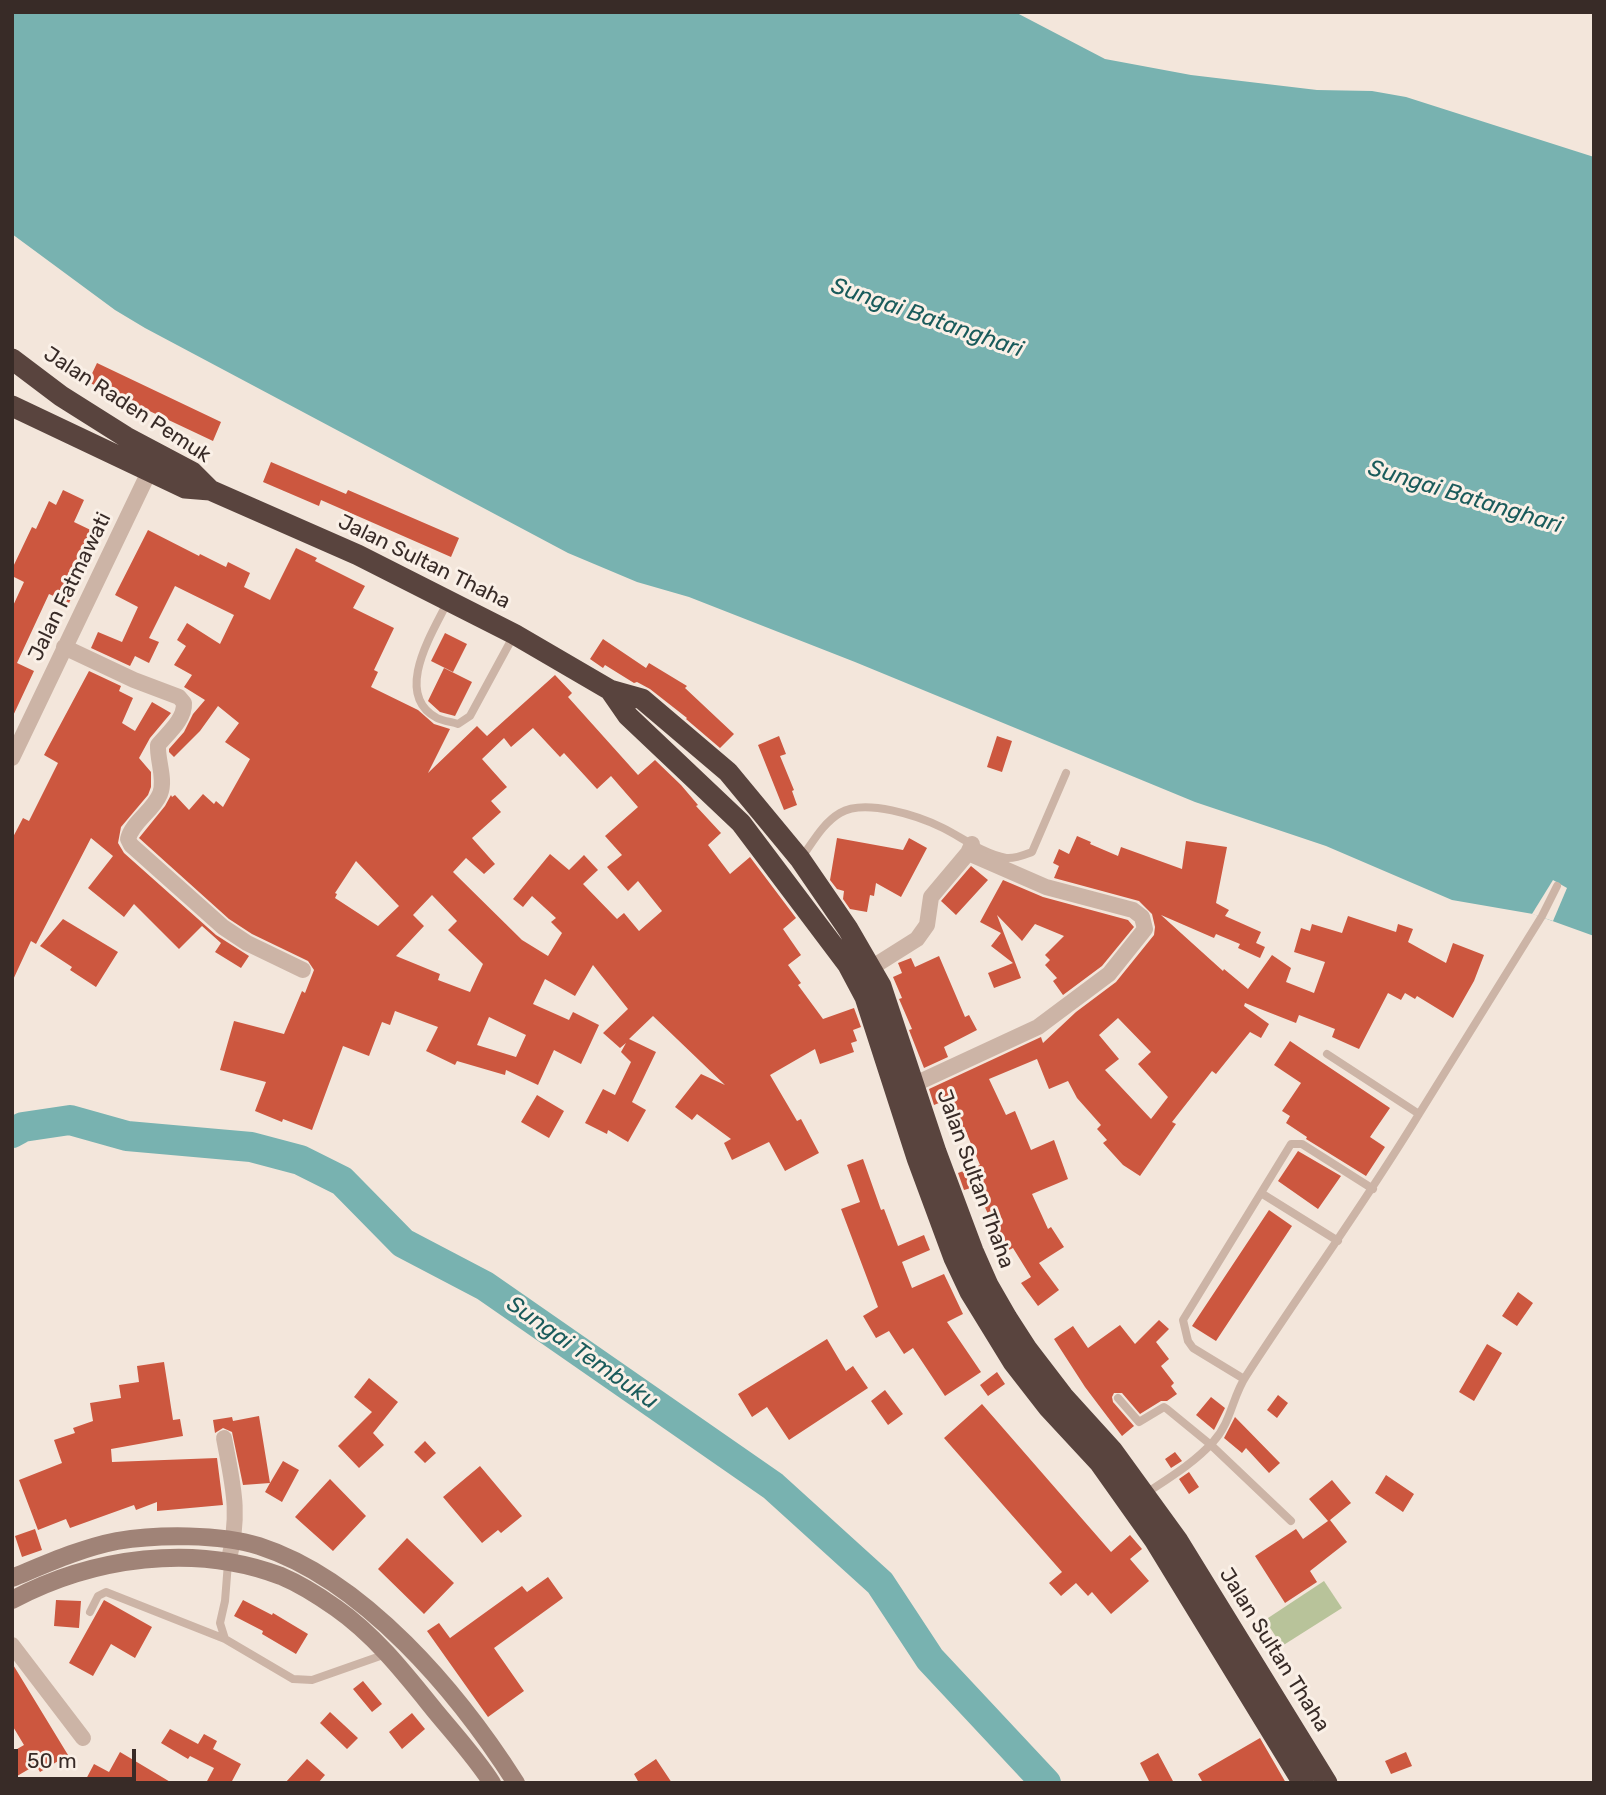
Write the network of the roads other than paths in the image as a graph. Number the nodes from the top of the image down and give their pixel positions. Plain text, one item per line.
1 (12, 359) edge
2 (61, 396) junction
3 (12, 406) edge
4 (44, 422) junction
5 (149, 472) junction
6 (210, 490) junction
7 (447, 601) junction
8 (514, 634) junction
9 (64, 647) junction
10 (611, 690) junction
11 (13, 756) edge
12 (1066, 773) dead end
13 (970, 849) junction
14 (800, 859) junction
15 (782, 875) junction
16 (1557, 886) dead end
17 (871, 968) junction
18 (303, 970) dead end
19 (1327, 1054) dead end
20 (915, 1084) junction
21 (1419, 1114) junction
22 (927, 1155) junction
23 (1373, 1189) junction
24 (1261, 1193) junction
25 (1338, 1241) junction
26 (1244, 1380) junction
27 (1118, 1398) dead end
28 (224, 1438) dead end
29 (1211, 1445) junction
30 (1137, 1499) junction
31 (1291, 1521) dead end
32 (234, 1540) junction
33 (228, 1563) junction
34 (12, 1578) edge
35 (12, 1600) edge
36 (90, 1612) dead end
37 (225, 1639) junction
38 (12, 1644) edge
39 (386, 1654) junction
40 (83, 1738) dead end
41 (492, 1783) edge
42 (516, 1783) edge
43 (1303, 1783) edge
44 (1327, 1783) edge

1 - 2 highway, Jalan Raden Pemuk
2 - 4 highway
2 - 6 highway, Jalan Raden Pemuk
3 - 4 highway, Jalan Raden Pemuk
4 - 5 highway, Jalan Raden Pemuk
5 - 6 highway, Jalan Raden Pemuk
5 - 9 street, Jalan Fatmawati
6 - 7 highway, Jalan Sultan Thaha
7 - 8 highway, Jalan Sultan Thaha
7 - 8 lane
8 - 10 highway, Jalan Sultan Thaha
9 - 11 street, Jalan Fatmawati
9 - 18 street
10 - 14 highway, Jalan Sultan Thaha
10 - 15 highway, Jalan Sultan Thaha
12 - 13 lane
13 - 14 lane
13 - 17 street
13 - 20 street
14 - 15 highway
14 - 17 highway, Jalan Sultan Thaha
15 - 22 highway, Jalan Sultan Thaha
16 - 21 lane
17 - 20 highway, Jalan Sultan Thaha
19 - 21 lane
20 - 22 highway, Jalan Sultan Thaha
21 - 23 lane
22 - 30 highway, Jalan Sultan Thaha
23 - 24 lane
23 - 25 lane
24 - 25 lane
24 - 26 lane
25 - 26 lane
26 - 29 lane
27 - 29 lane
28 - 32 street
29 - 30 lane
29 - 31 lane
30 - 43 highway, Jalan Sultan Thaha
30 - 44 highway, Jalan Sultan Thaha
32 - 33 street
32 - 34 street
32 - 42 street
33 - 35 street
33 - 37 lane
33 - 39 street
36 - 37 lane
37 - 39 lane
38 - 40 street
39 - 41 street

